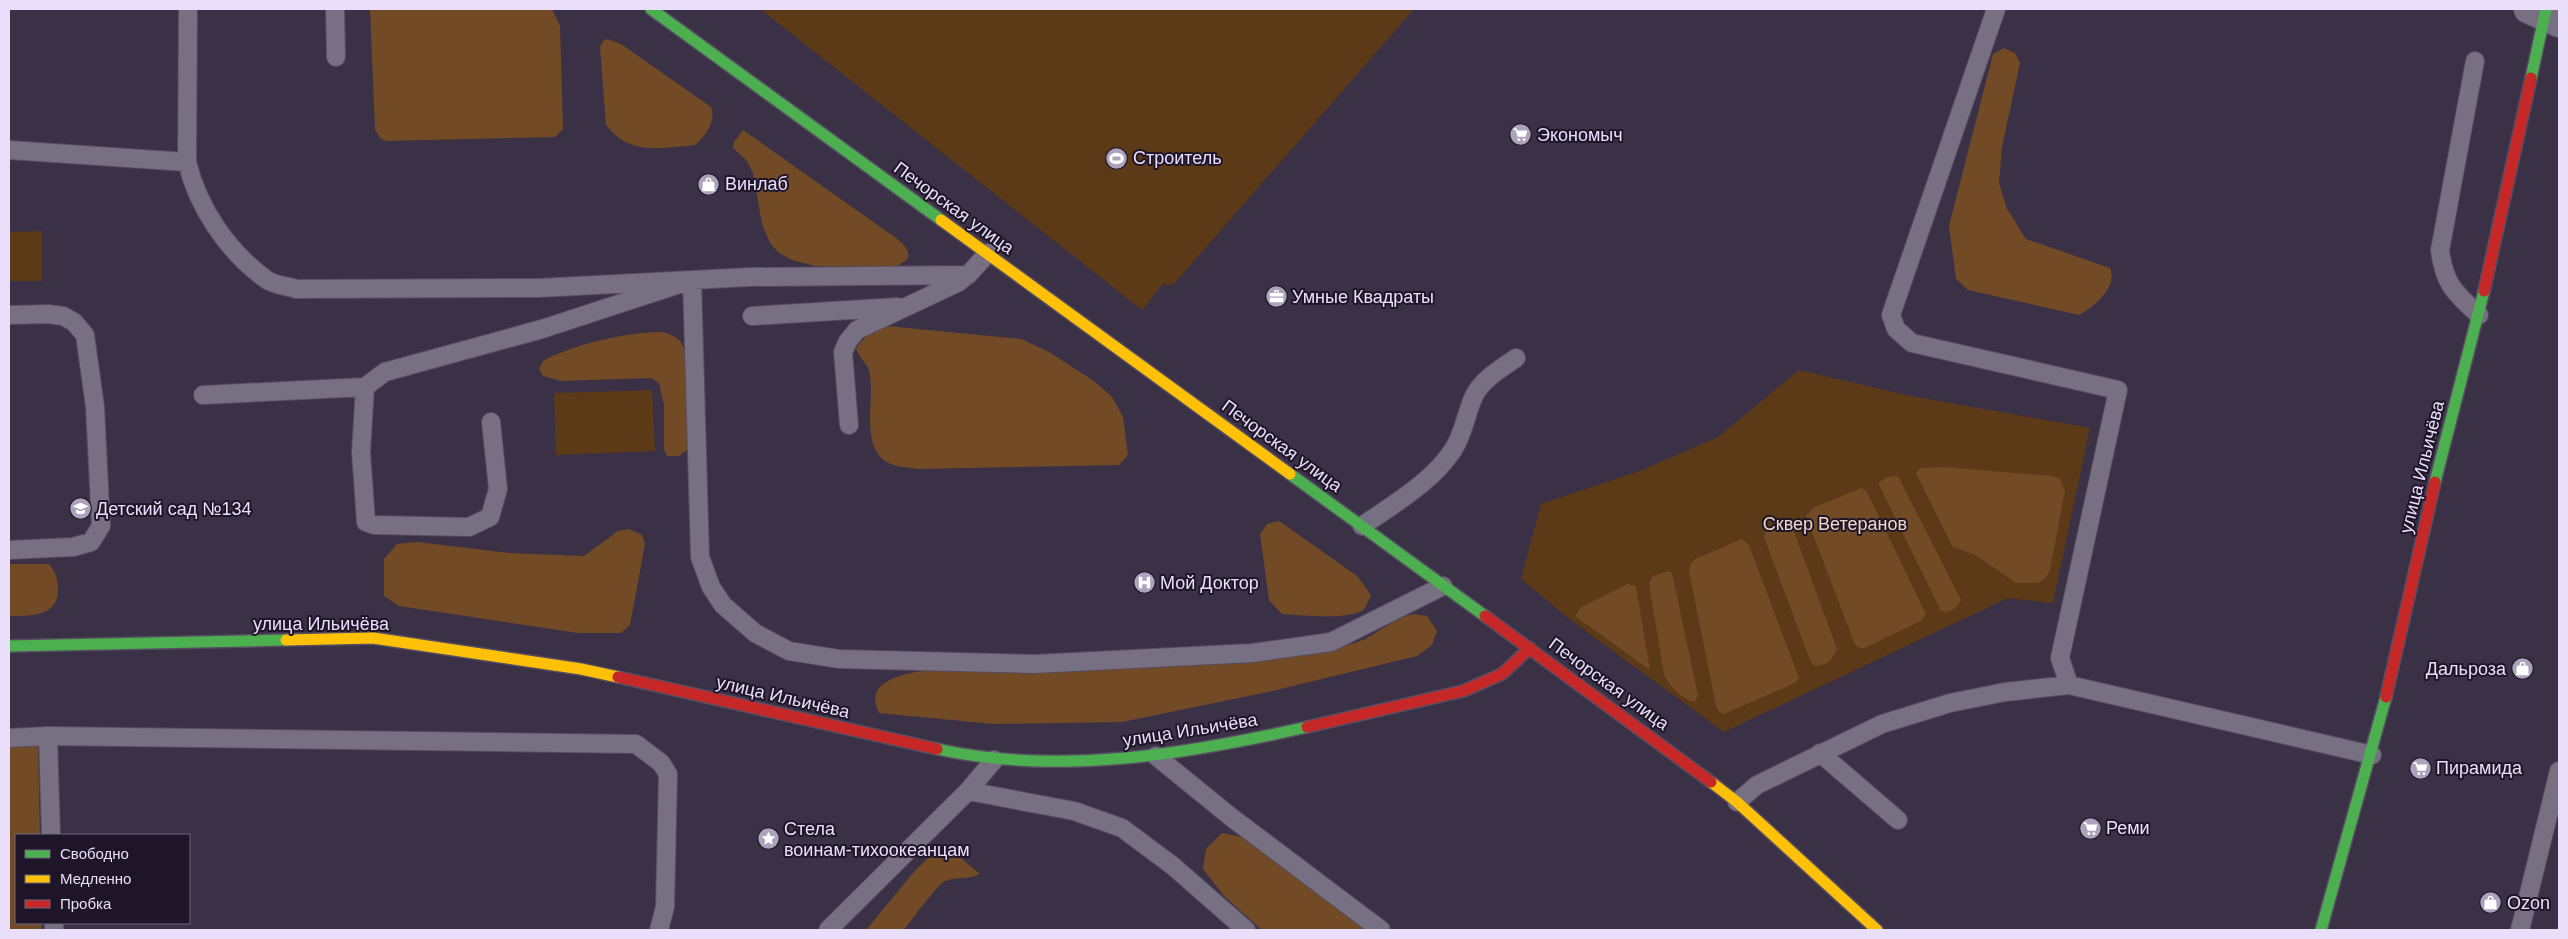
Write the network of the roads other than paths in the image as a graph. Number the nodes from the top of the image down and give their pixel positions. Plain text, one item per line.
1 (188, 9) edge
2 (335, 9) edge
3 (651, 9) edge
4 (1996, 9) edge
5 (2544, 14) edge
6 (336, 57) dead end
7 (2475, 61) dead end
8 (9, 150) edge
9 (187, 162) junction
10 (988, 253) junction
11 (968, 275) junction
12 (692, 280) junction
13 (906, 307) junction
14 (9, 315) edge
15 (2479, 315) junction
16 (752, 316) dead end
17 (1516, 358) dead end
18 (365, 387) junction
19 (202, 395) dead end
20 (491, 422) dead end
21 (848, 425) dead end
22 (1362, 526) junction
23 (9, 550) edge
24 (1444, 586) junction
25 (9, 646) edge
26 (1530, 648) junction
27 (2068, 685) junction
28 (48, 736) junction
29 (9, 738) edge
30 (1820, 753) junction
31 (2372, 755) junction
32 (1156, 756) junction
33 (994, 760) junction
34 (2559, 771) edge
35 (968, 791) junction
36 (1737, 802) junction
37 (1898, 820) dead end
38 (51, 834) edge
39 (659, 930) edge
40 (828, 930) edge
41 (1246, 930) edge
42 (1381, 930) edge
43 (1878, 930) edge
44 (2321, 930) edge
45 (2520, 930) edge

1 - 9 lane
2 - 6 lane
3 - 10 street, Печорская улица
4 - 27 lane
5 - 15 street, улица Ильичёва
7 - 15 lane
8 - 9 lane
9 - 12 lane
10 - 11 lane
10 - 22 street, Печорская улица
11 - 12 lane
11 - 13 lane
12 - 18 lane
12 - 24 lane
13 - 16 lane
13 - 21 lane
14 - 23 lane
15 - 31 street, улица Ильичёва
17 - 22 lane
18 - 19 lane
18 - 20 lane
22 - 24 street, Печорская улица
24 - 26 street, Печорская улица
25 - 33 street, улица Ильичёва
26 - 32 street, улица Ильичёва
26 - 36 street, Печорская улица
27 - 30 lane
27 - 31 lane
28 - 29 lane
28 - 38 lane
28 - 39 lane
30 - 36 lane
30 - 37 lane
31 - 44 street, улица Ильичёва
32 - 33 street, улица Ильичёва
32 - 42 lane
33 - 35 lane
34 - 45 lane
35 - 40 lane
35 - 41 lane
36 - 43 street, Печорская улица

